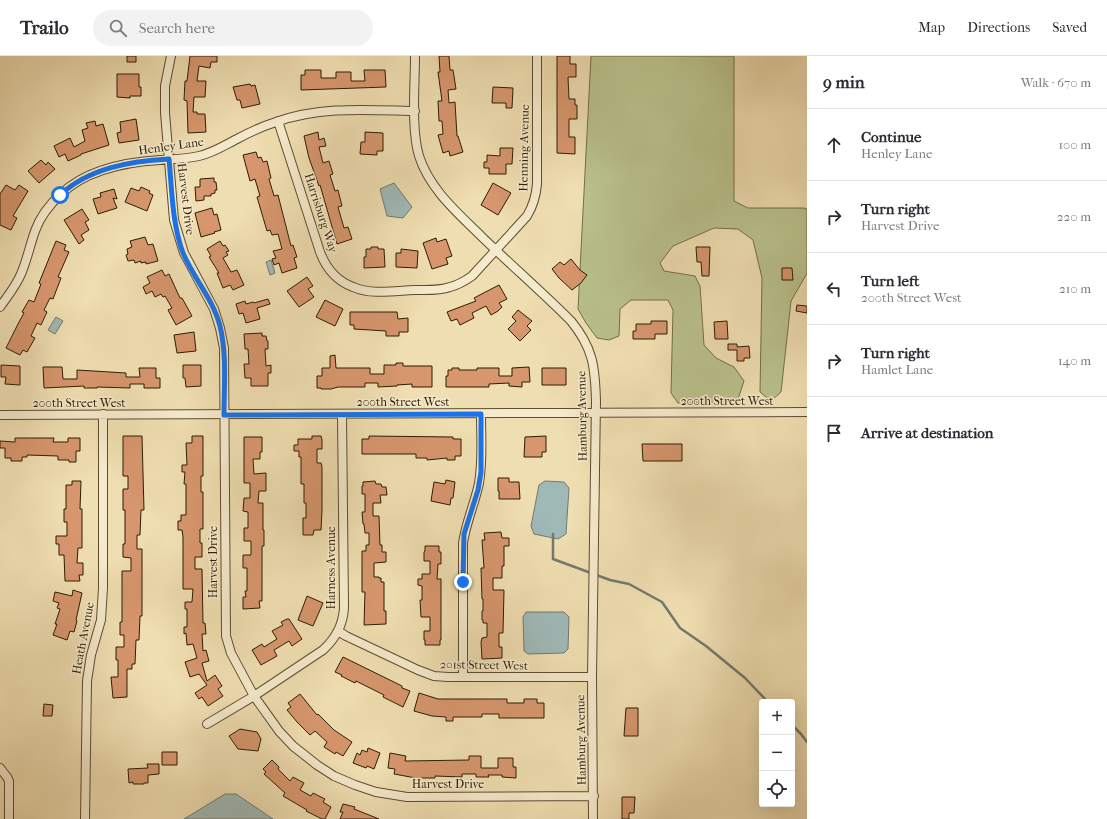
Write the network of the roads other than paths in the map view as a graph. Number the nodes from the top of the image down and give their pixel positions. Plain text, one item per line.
1 (171, 56) edge
2 (415, 56) edge
3 (537, 56) edge
4 (415, 110) junction
5 (278, 121) junction
6 (169, 159) junction
7 (496, 250) junction
8 (0, 307) edge
9 (807, 412) edge
10 (595, 413) junction
11 (103, 414) junction
12 (481, 414) junction
13 (0, 415) edge
14 (224, 415) junction
15 (342, 415) junction
16 (338, 631) junction
17 (463, 677) junction
18 (592, 677) junction
19 (254, 696) junction
20 (207, 724) dead end
21 (0, 768) edge
22 (594, 796) junction
23 (9, 819) edge
24 (85, 819) edge
25 (594, 819) edge

1 - 6 street, Harvest Drive
2 - 4 street, Hamburg Avenue
3 - 7 street, Henning Avenue
4 - 5 street, Henley Lane
4 - 7 street, Hamburg Avenue
5 - 6 street, Henley Lane
5 - 7 street, Harrisburg Way
6 - 8 street, Henley Lane
6 - 14 street, Harvest Drive
7 - 10 street, Hamburg Avenue
9 - 10 street, 200th Street West
10 - 12 street, 200th Street West
10 - 18 street, Hamburg Avenue
11 - 13 street, 200th Street West
11 - 14 street, 200th Street West
11 - 24 street, Heath Avenue
12 - 15 street, 200th Street West
12 - 17 street
14 - 15 street, 200th Street West
14 - 19 street, Harvest Drive
15 - 16 street, Harness Avenue
16 - 17 street, 201st Street West
16 - 19 street, Harness Avenue
17 - 18 street, 201st Street West
18 - 22 street, Hamburg Avenue
19 - 20 street, Harness Avenue
19 - 22 street, Harvest Drive
21 - 23 street
22 - 25 street, Hamburg Avenue

